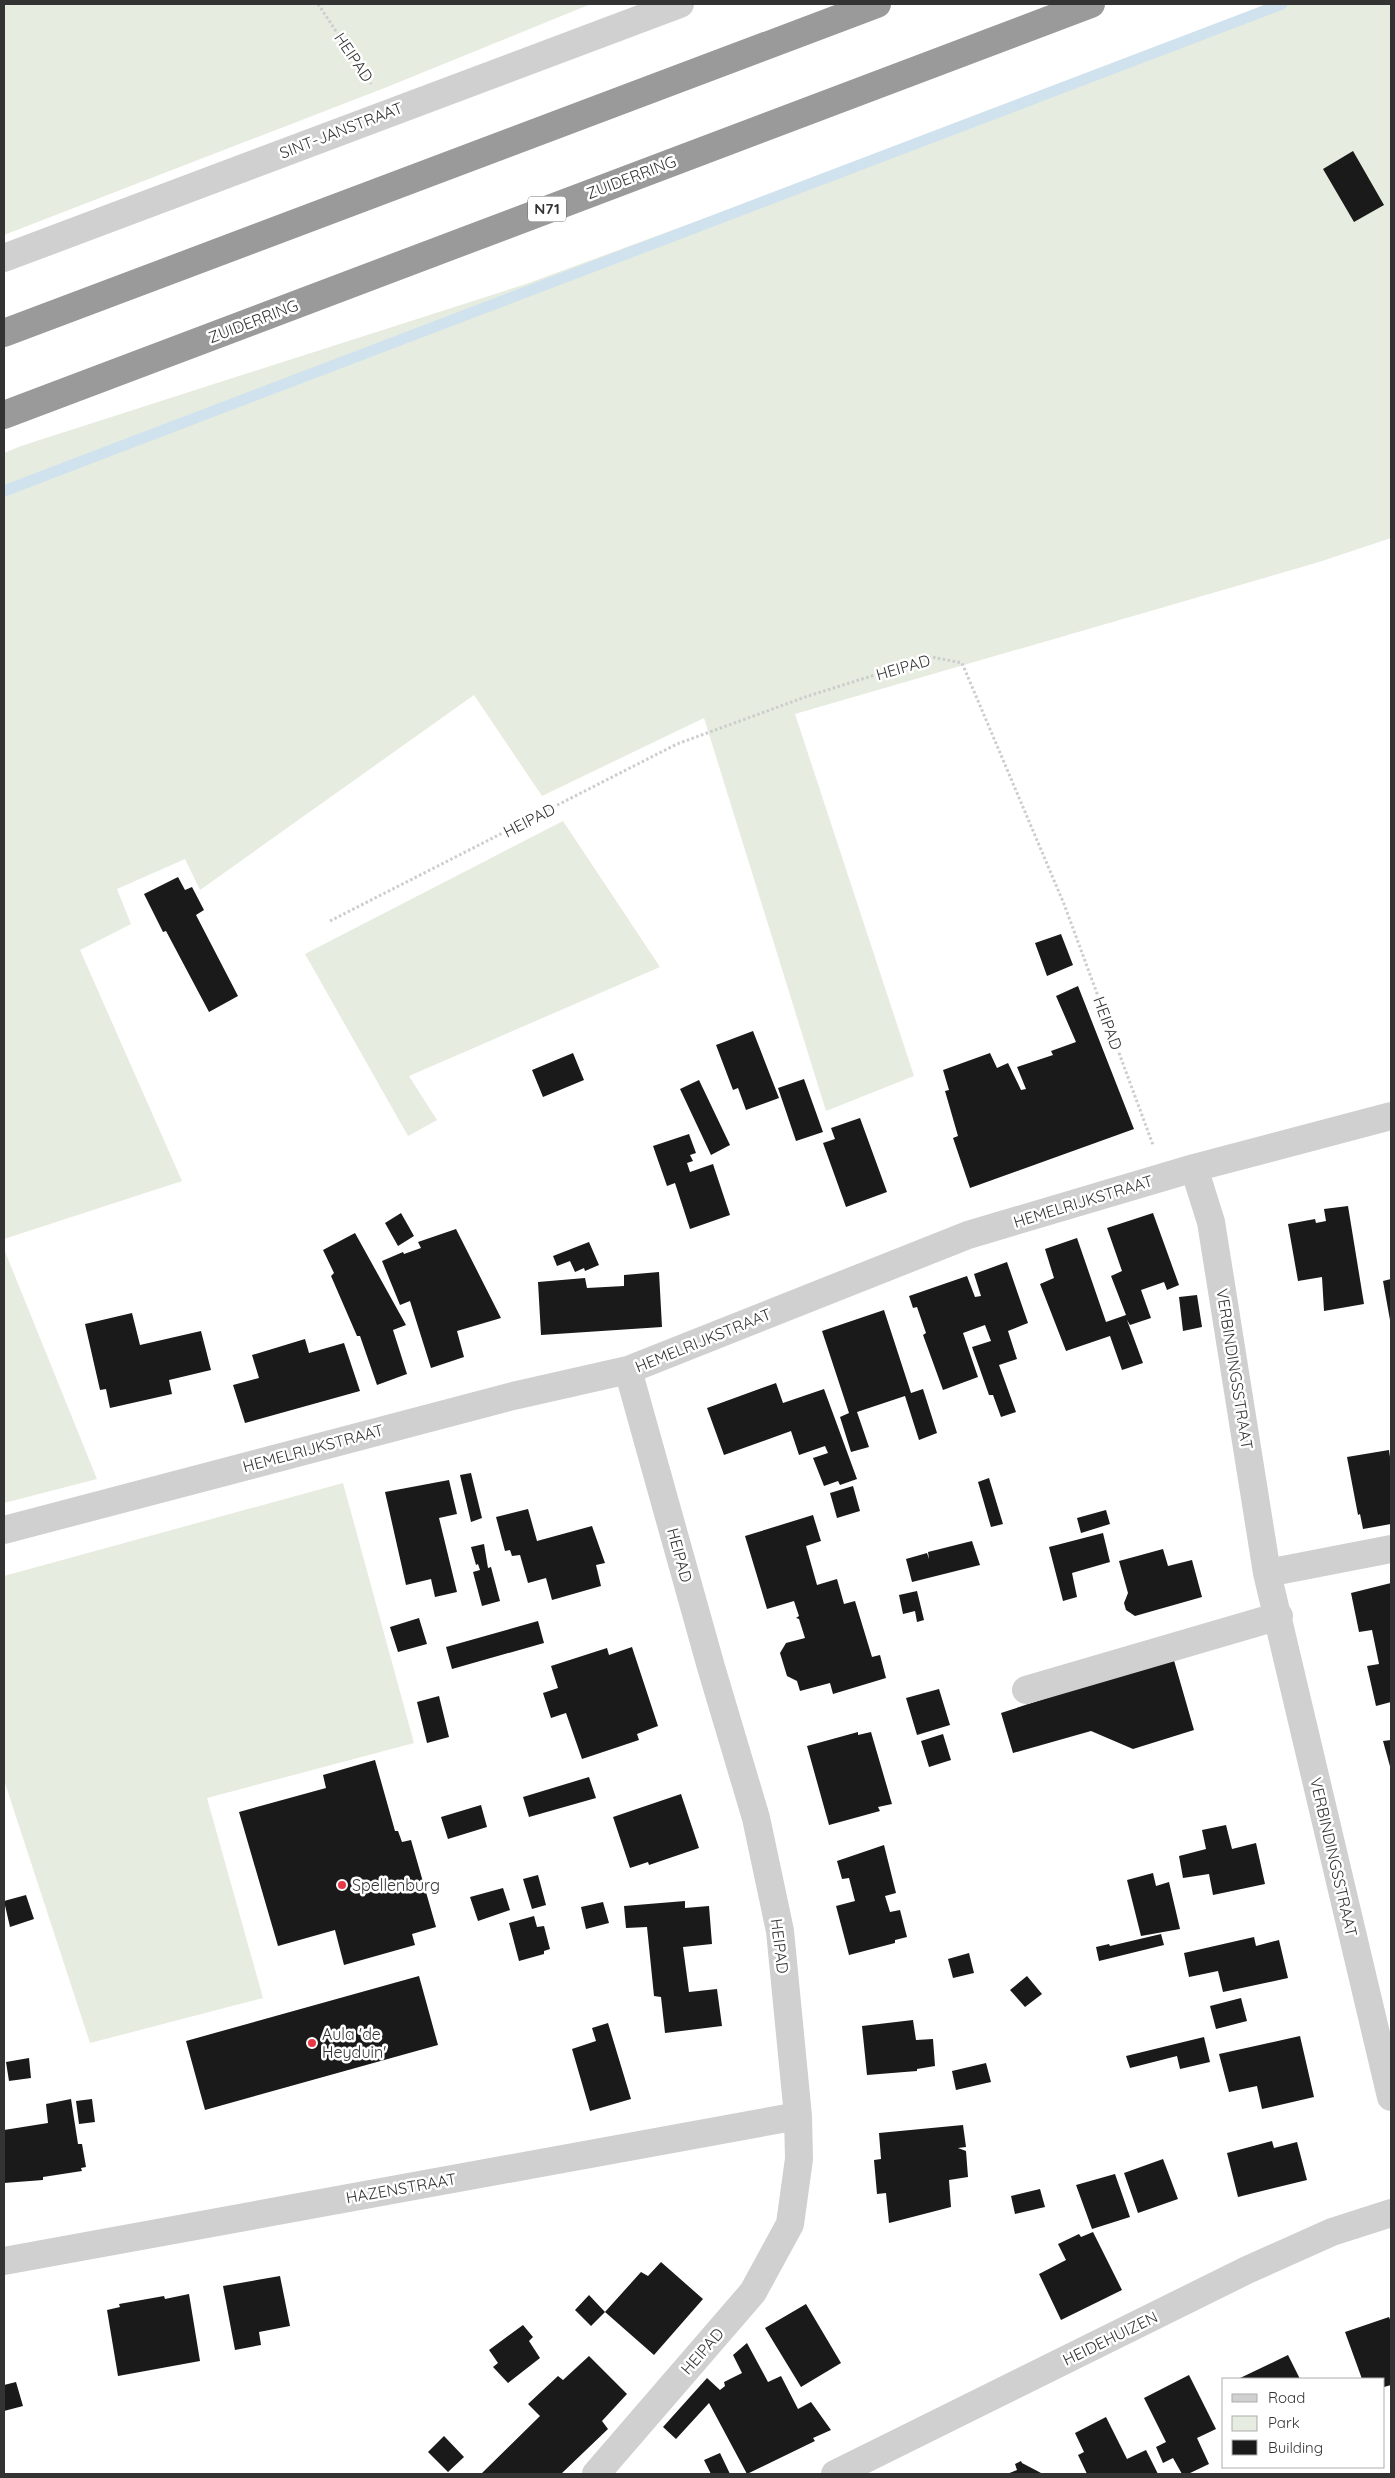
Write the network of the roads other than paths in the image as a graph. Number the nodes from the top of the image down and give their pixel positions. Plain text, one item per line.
1 (680, 4) edge
2 (876, 4) edge
3 (1091, 4) edge
4 (4, 258) edge
5 (4, 333) edge
6 (4, 415) edge
7 (1391, 1116) edge
8 (1194, 1168) junction
9 (628, 1370) junction
10 (4, 1530) edge
11 (1391, 1549) edge
12 (1267, 1572) junction
13 (1279, 1616) junction
14 (1026, 1690) dead end
15 (1391, 2097) edge
16 (798, 2116) junction
17 (1391, 2213) edge
18 (4, 2261) edge
19 (596, 2474) edge
20 (834, 2474) edge

1 - 4 street, SINT-JANSTRAAT
2 - 5 highway
3 - 6 highway, ZUIDERRING / N71
7 - 8 street, HEMELRIJKSTRAAT
8 - 9 street, HEMELRIJKSTRAAT
8 - 12 street, VERBINDINGSSTRAAT
9 - 10 street, HEMELRIJKSTRAAT
9 - 16 street, HEIPAD
11 - 12 street
12 - 13 street, VERBINDINGSSTRAAT
13 - 14 street
13 - 15 street, VERBINDINGSSTRAAT
16 - 18 street, HAZENSTRAAT
16 - 19 street, HEIPAD
17 - 20 street, HEIDEHUIZEN

